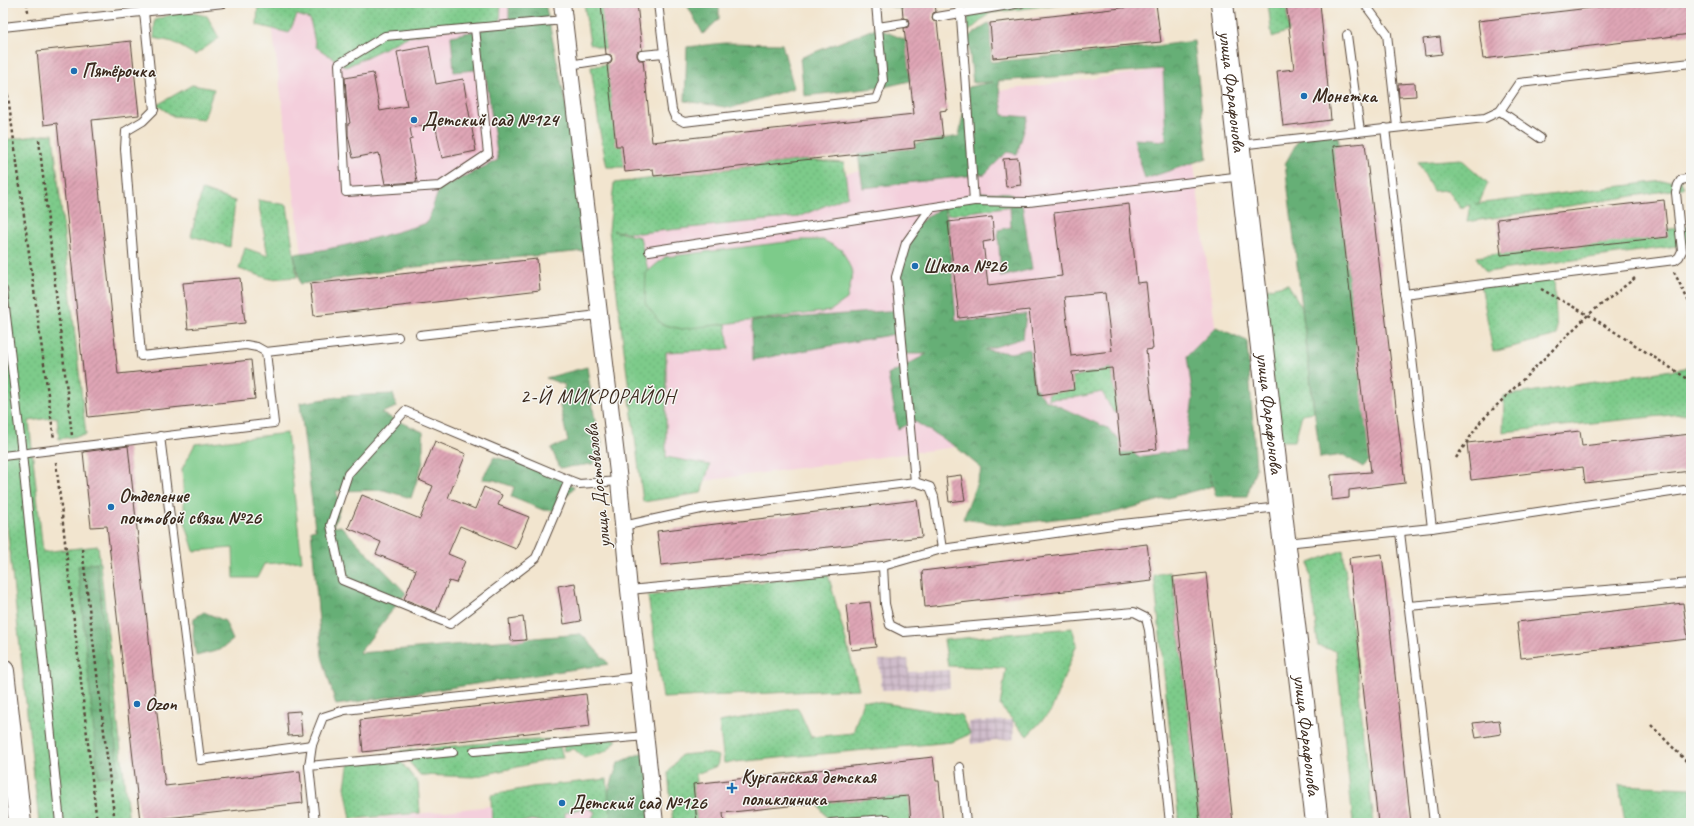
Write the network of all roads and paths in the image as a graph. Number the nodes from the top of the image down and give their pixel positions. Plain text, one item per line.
1 (224, 3) edge
2 (562, 3) edge
3 (658, 3) edge
4 (876, 3) edge
5 (960, 3) edge
6 (1022, 3) edge
7 (1222, 3) edge
8 (1364, 3) edge
9 (144, 12) junction
10 (962, 14) junction
11 (937, 16) dead end
12 (564, 20) junction
13 (904, 23) dead end
14 (3, 27) edge
15 (475, 28) junction
16 (878, 28) junction
17 (1347, 35) dead end
18 (664, 53) junction
19 (642, 55) dead end
20 (606, 59) dead end
21 (1691, 63) edge
22 (569, 65) junction
23 (1500, 111) junction
24 (1398, 126) junction
25 (1385, 128) junction
26 (1360, 131) junction
27 (1540, 138) dead end
28 (39, 140) dead end
29 (1239, 146) junction
30 (1242, 176) junction
31 (1691, 178) edge
32 (974, 201) junction
33 (931, 208) junction
34 (649, 251) dead end
35 (1668, 262) junction
36 (1652, 264) junction
37 (1522, 279) junction
38 (3, 290) edge
39 (1404, 294) junction
40 (1691, 306) edge
41 (1588, 314) junction
42 (599, 315) junction
43 (420, 335) dead end
44 (398, 337) dead end
45 (266, 352) junction
46 (1691, 381) edge
47 (160, 436) junction
48 (73, 447) junction
49 (22, 454) junction
50 (3, 456) edge
51 (1456, 458) dead end
52 (569, 480) junction
53 (619, 481) junction
54 (915, 482) junction
55 (1691, 489) edge
56 (1280, 507) junction
57 (623, 526) junction
58 (1432, 528) junction
59 (1400, 532) junction
60 (1285, 543) junction
61 (82, 549) dead end
62 (942, 549) junction
63 (883, 566) junction
64 (1691, 583) edge
65 (629, 590) junction
66 (1408, 606) junction
67 (3, 671) edge
68 (639, 677) junction
69 (1651, 725) dead end
70 (646, 736) junction
71 (312, 745) junction
72 (474, 751) dead end
73 (453, 752) dead end
74 (309, 766) junction
75 (1691, 766) edge
76 (960, 767) dead end
77 (887, 819) dead end
78 (20, 823) edge
79 (60, 823) edge
80 (115, 823) edge
81 (315, 823) edge
82 (655, 823) edge
83 (831, 823) edge
84 (966, 823) edge
85 (1170, 823) edge
86 (1317, 823) edge
87 (1434, 823) edge

1 - 9 lane
2 - 12 street, улица Достовалова
3 - 18 lane
4 - 16 lane
5 - 10 lane
6 - 10 lane
7 - 29 street, улица Фарафонова
8 - 24 lane
9 - 14 lane
9 - 45 lane
10 - 11 lane
10 - 32 lane
12 - 15 lane
12 - 22 street, улица Достовалова
13 - 16 lane
15 - 15 lane
16 - 18 lane
17 - 26 lane
18 - 19 lane
20 - 22 lane
21 - 23 lane
22 - 42 street, улица Достовалова
23 - 24 lane
23 - 27 lane
24 - 25 lane
25 - 26 lane
25 - 39 lane
26 - 29 lane
28 - 48 path
29 - 30 street, улица Фарафонова
30 - 32 lane
30 - 56 street, улица Фарафонова
31 - 35 lane
32 - 33 lane
33 - 34 lane
33 - 54 lane
35 - 36 lane
35 - 40 path
36 - 37 lane
36 - 41 path
37 - 39 lane
37 - 41 path
38 - 49 lane
39 - 58 lane
41 - 46 path
41 - 51 path
42 - 43 lane
42 - 53 street, улица Достовалова
44 - 45 lane
45 - 47 lane
47 - 48 lane
47 - 71 lane
48 - 49 lane
49 - 50 lane
49 - 79 lane
52 - 52 lane
52 - 53 lane
53 - 57 street, улица Достовалова
54 - 57 lane
54 - 62 lane
55 - 58 lane
56 - 60 street, улица Фарафонова
56 - 62 lane
57 - 65 street, улица Достовалова
58 - 59 lane
59 - 60 lane
59 - 66 lane
60 - 86 street, улица Фарафонова
61 - 80 path
62 - 63 lane
63 - 65 lane
63 - 85 lane
64 - 66 lane
65 - 68 street, улица Достовалова
66 - 87 lane
67 - 78 street
68 - 70 street, улица Достовалова
68 - 71 lane
69 - 75 path
70 - 72 lane
70 - 82 street, улица Достовалова
71 - 74 lane
73 - 74 lane
74 - 81 lane
76 - 84 lane
77 - 83 lane

